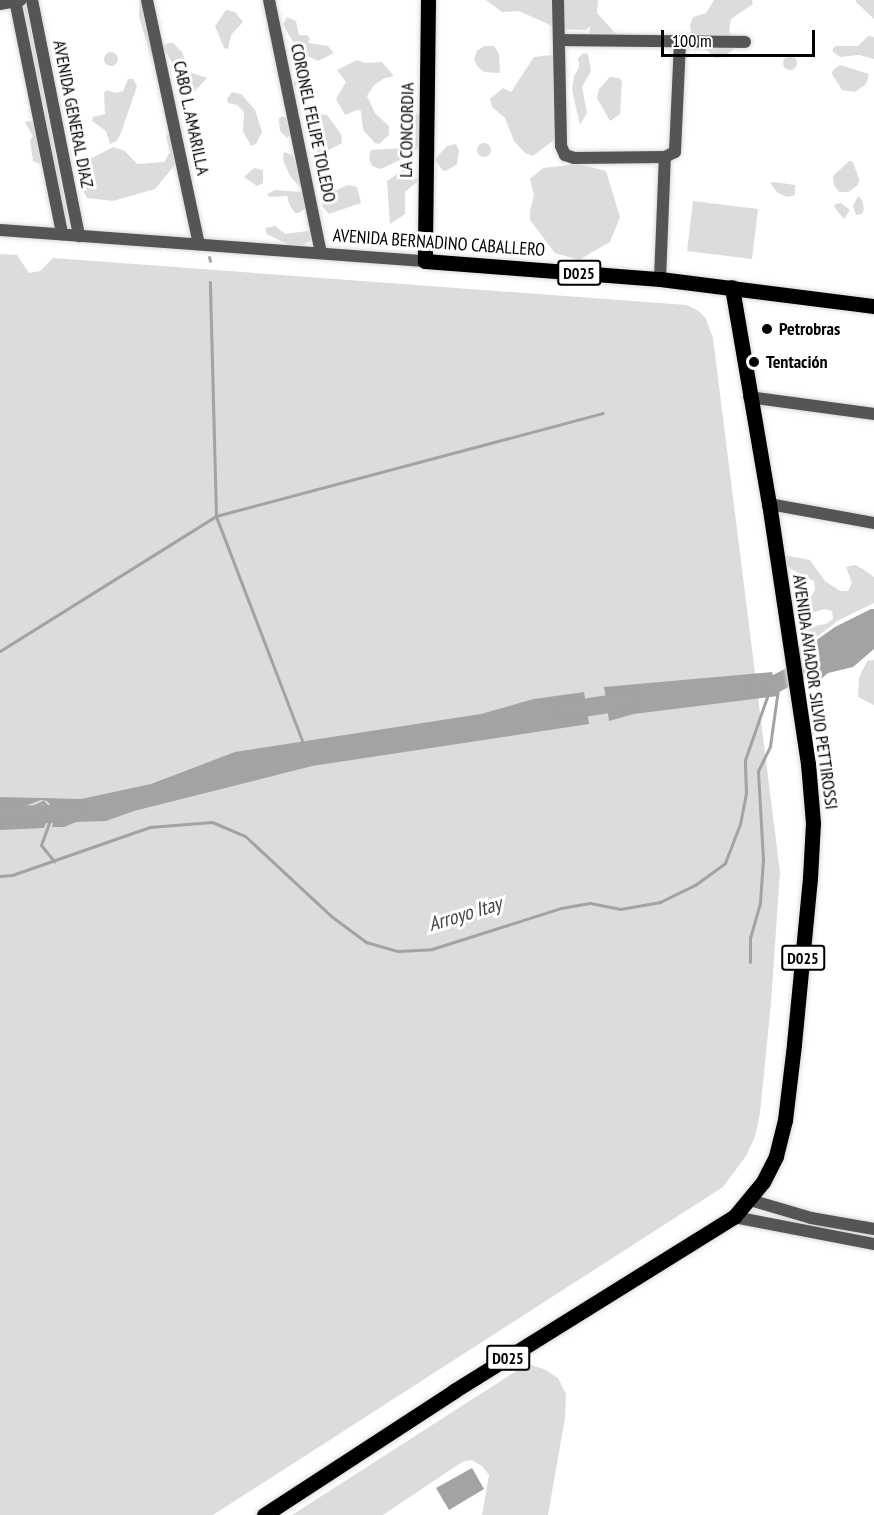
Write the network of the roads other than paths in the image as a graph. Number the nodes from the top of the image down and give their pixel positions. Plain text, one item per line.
1 (17, 0) edge
2 (32, 0) edge
3 (147, 0) edge
4 (268, 0) edge
5 (428, 0) edge
6 (558, 0) edge
7 (0, 4) edge
8 (559, 40) junction
9 (680, 41) junction
10 (745, 42) dead end
11 (665, 157) junction
12 (0, 230) edge
13 (62, 234) junction
14 (79, 236) junction
15 (199, 244) junction
16 (321, 253) junction
17 (425, 261) junction
18 (660, 279) junction
19 (732, 287) junction
20 (874, 306) edge
21 (749, 397) junction
22 (874, 414) edge
23 (769, 504) junction
24 (874, 523) edge
25 (750, 1200) junction
26 (734, 1217) junction
27 (874, 1229) edge
28 (874, 1244) edge
29 (264, 1515) edge

1 - 7 street
1 - 13 street, AVENIDA GENERAL DIAZ
2 - 14 street, AVENIDA GENERAL DIAZ
3 - 15 street, CABO L. AMARILLA
4 - 16 street, CORONEL FELIPE TOLEDO
5 - 17 main road, LA CONCORDIA
6 - 8 street
8 - 9 street
8 - 11 street
9 - 10 street
9 - 11 street
11 - 18 street
12 - 13 street, AVENIDA BERNADINO CABALLERO
13 - 14 street, AVENIDA BERNADINO CABALLERO
14 - 15 street, AVENIDA BERNADINO CABALLERO
15 - 16 street, AVENIDA BERNADINO CABALLERO
16 - 17 street, AVENIDA BERNADINO CABALLERO
17 - 18 main road, AVENIDA BERNADINO CABALLERO / D025
18 - 19 main road, AVENIDA BERNADINO CABALLERO / D025
19 - 20 main road, AVENIDA BERNADINO CABALLERO
19 - 21 main road, AVENIDA AVIADOR SILVIO PETTIROSSI / D025
21 - 22 street
21 - 23 main road, AVENIDA AVIADOR SILVIO PETTIROSSI / D025
23 - 24 street
23 - 25 main road, AVENIDA AVIADOR SILVIO PETTIROSSI / D025
25 - 26 main road, AVENIDA AVIADOR SILVIO PETTIROSSI / D025
25 - 27 street
26 - 28 street
26 - 29 main road, AVENIDA AVIADOR SILVIO PETTIROSSI / D025

